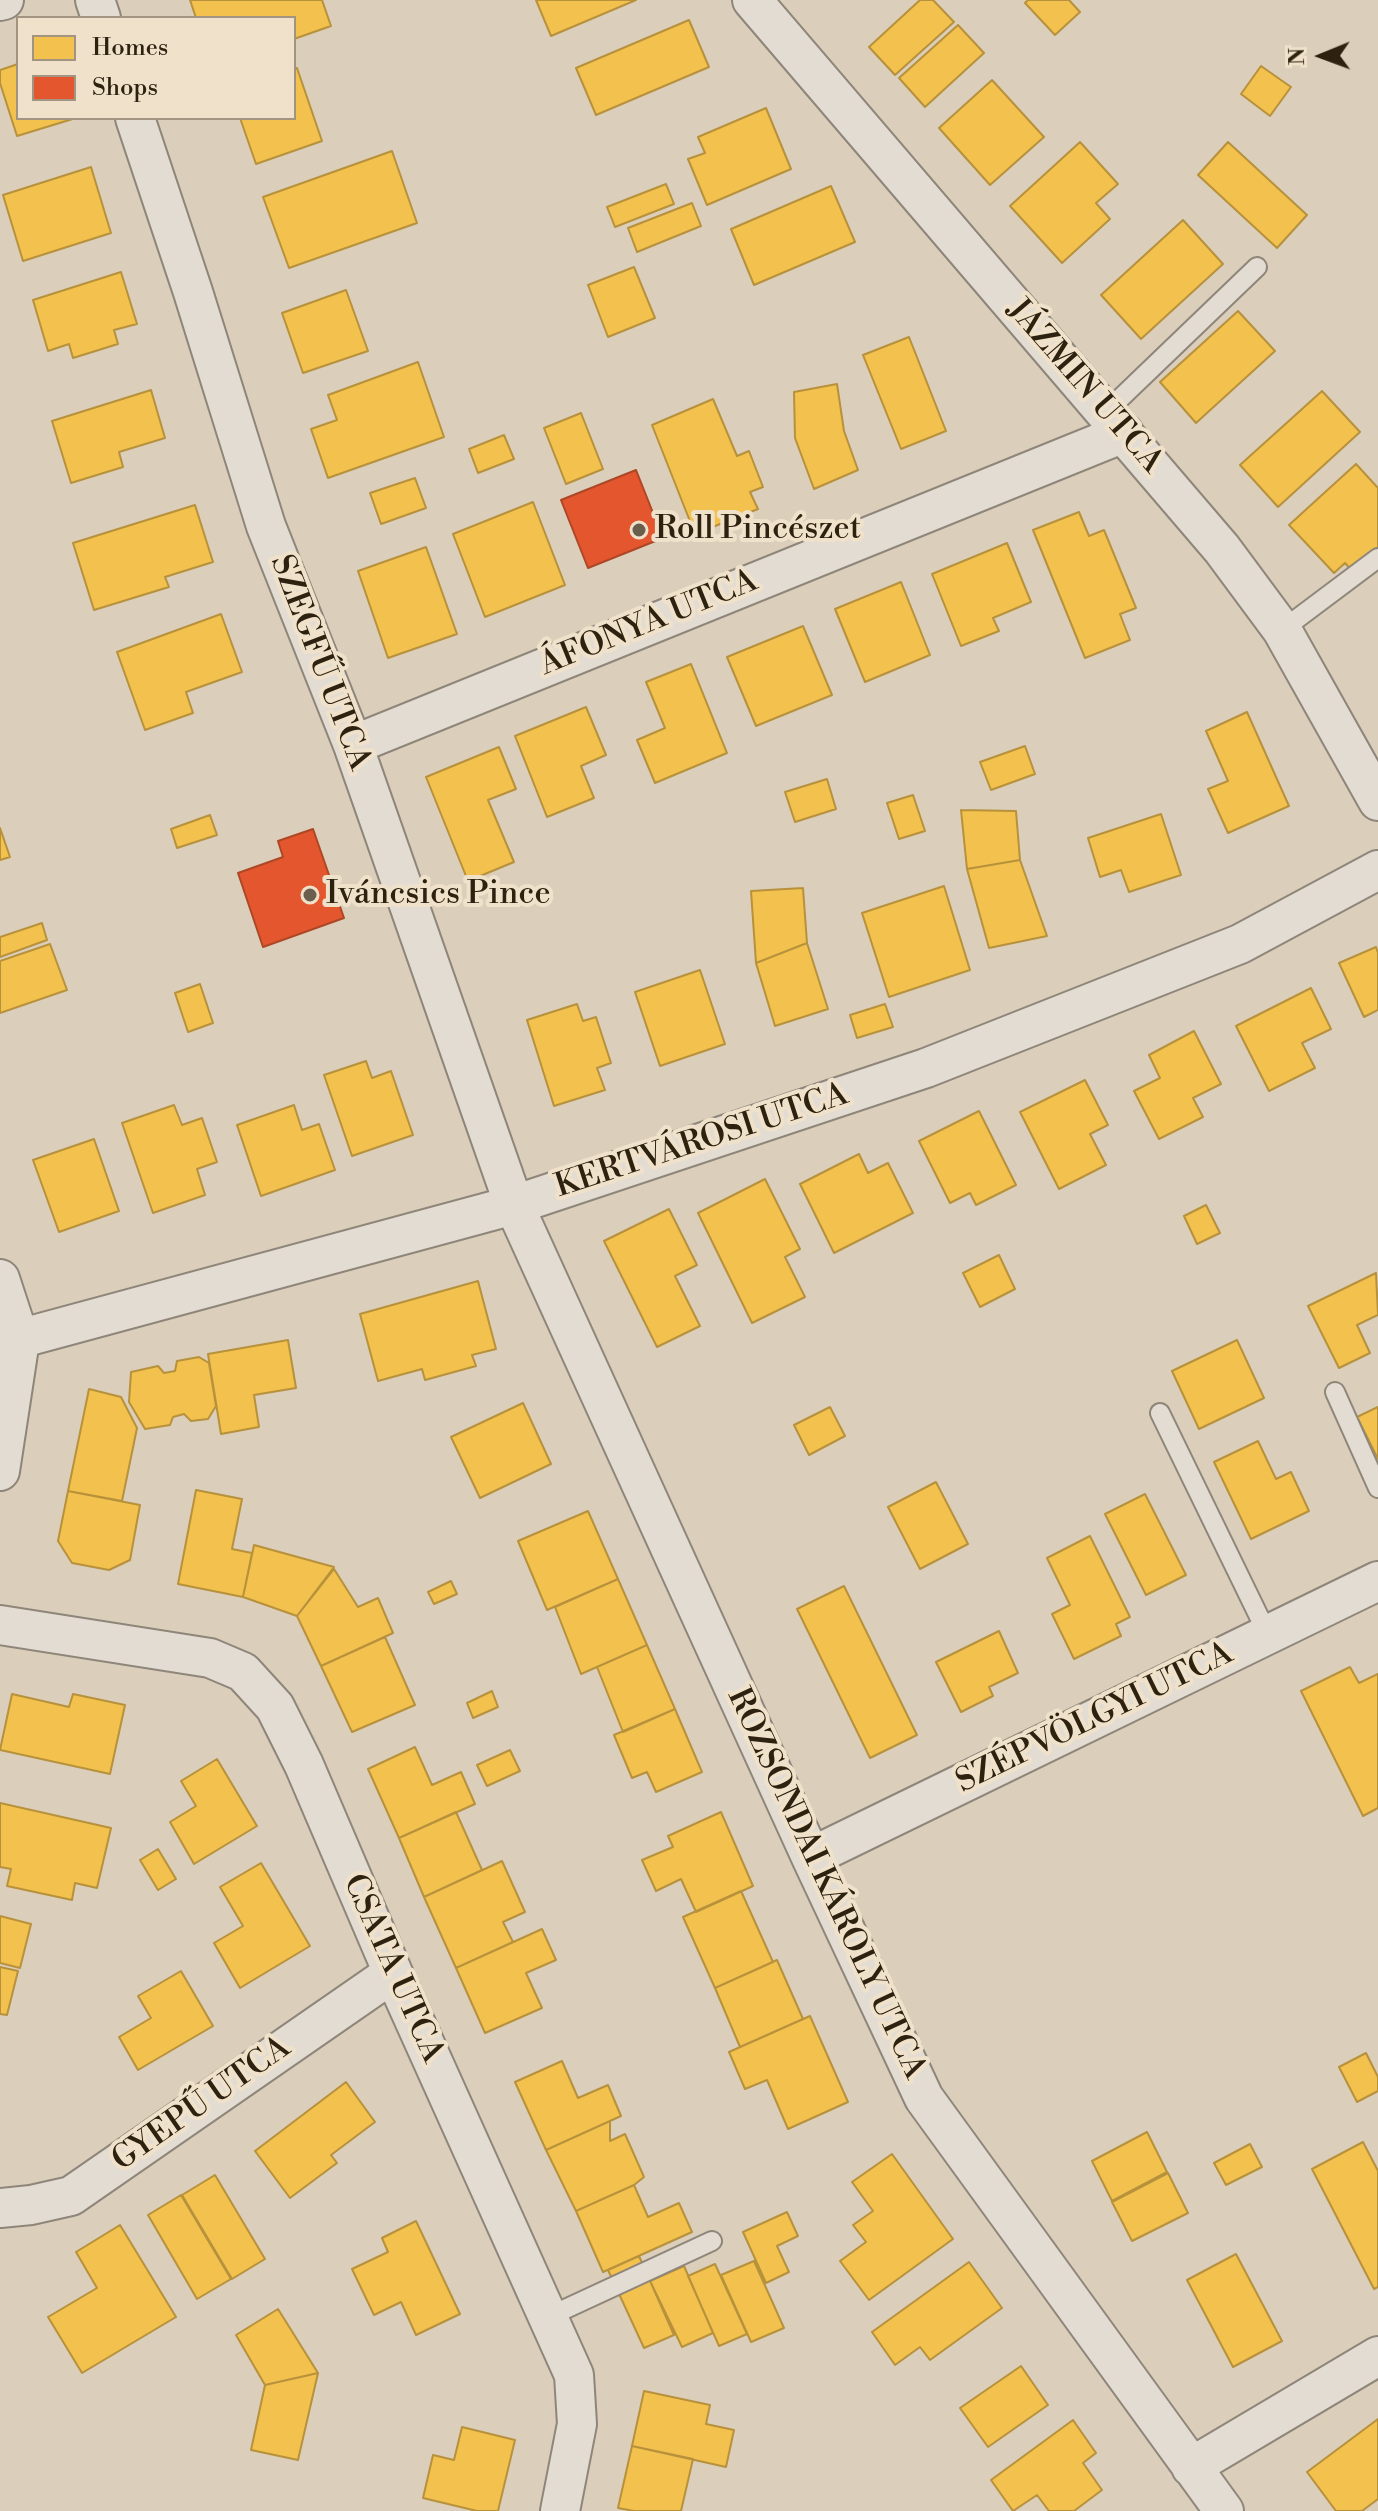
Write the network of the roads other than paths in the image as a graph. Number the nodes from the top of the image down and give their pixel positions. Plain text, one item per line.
1 (752, 0) edge
2 (136, 120) edge
3 (1257, 267) dead end
4 (1115, 422) junction
5 (1378, 558) edge
6 (1282, 630) junction
7 (353, 745) junction
8 (1378, 801) edge
9 (1378, 870) edge
10 (514, 1205) junction
11 (0, 1279) edge
12 (10, 1342) edge
13 (1335, 1392) dead end
14 (1160, 1413) dead end
15 (0, 1471) edge
16 (1378, 1488) edge
17 (1378, 1581) edge
18 (0, 1625) edge
19 (1268, 1635) junction
20 (811, 1857) junction
21 (393, 1973) junction
22 (0, 2208) edge
23 (712, 2241) dead end
24 (548, 2317) junction
25 (1378, 2356) edge
26 (1191, 2467) junction
27 (560, 2511) edge
28 (1224, 2511) edge

1 - 4 street, JÁZMIN UTCA
2 - 7 street, SZEGFŰ UTCA
3 - 4 lane
4 - 6 street, JÁZMIN UTCA
4 - 7 street, ÁFONYA UTCA
5 - 6 lane
6 - 8 street, JÁZMIN UTCA
7 - 10 street, SZEGFŰ UTCA
9 - 10 street, KERTVÁROSI UTCA
10 - 12 street, KERTVÁROSI UTCA
10 - 20 street, ROZSONDAI KÁROLY UTCA
11 - 12 street
12 - 15 street
13 - 16 lane
14 - 19 lane
17 - 19 street, SZÉPVÖLGYI UTCA
18 - 21 street, CSATA UTCA
19 - 20 street, SZÉPVÖLGYI UTCA
20 - 26 street, ROZSONDAI KÁROLY UTCA
21 - 22 street, GYEPŰ UTCA
21 - 24 street, CSATA UTCA
23 - 24 lane
24 - 27 street, CSATA UTCA
25 - 26 street
26 - 28 street, ROZSONDAI KÁROLY UTCA

